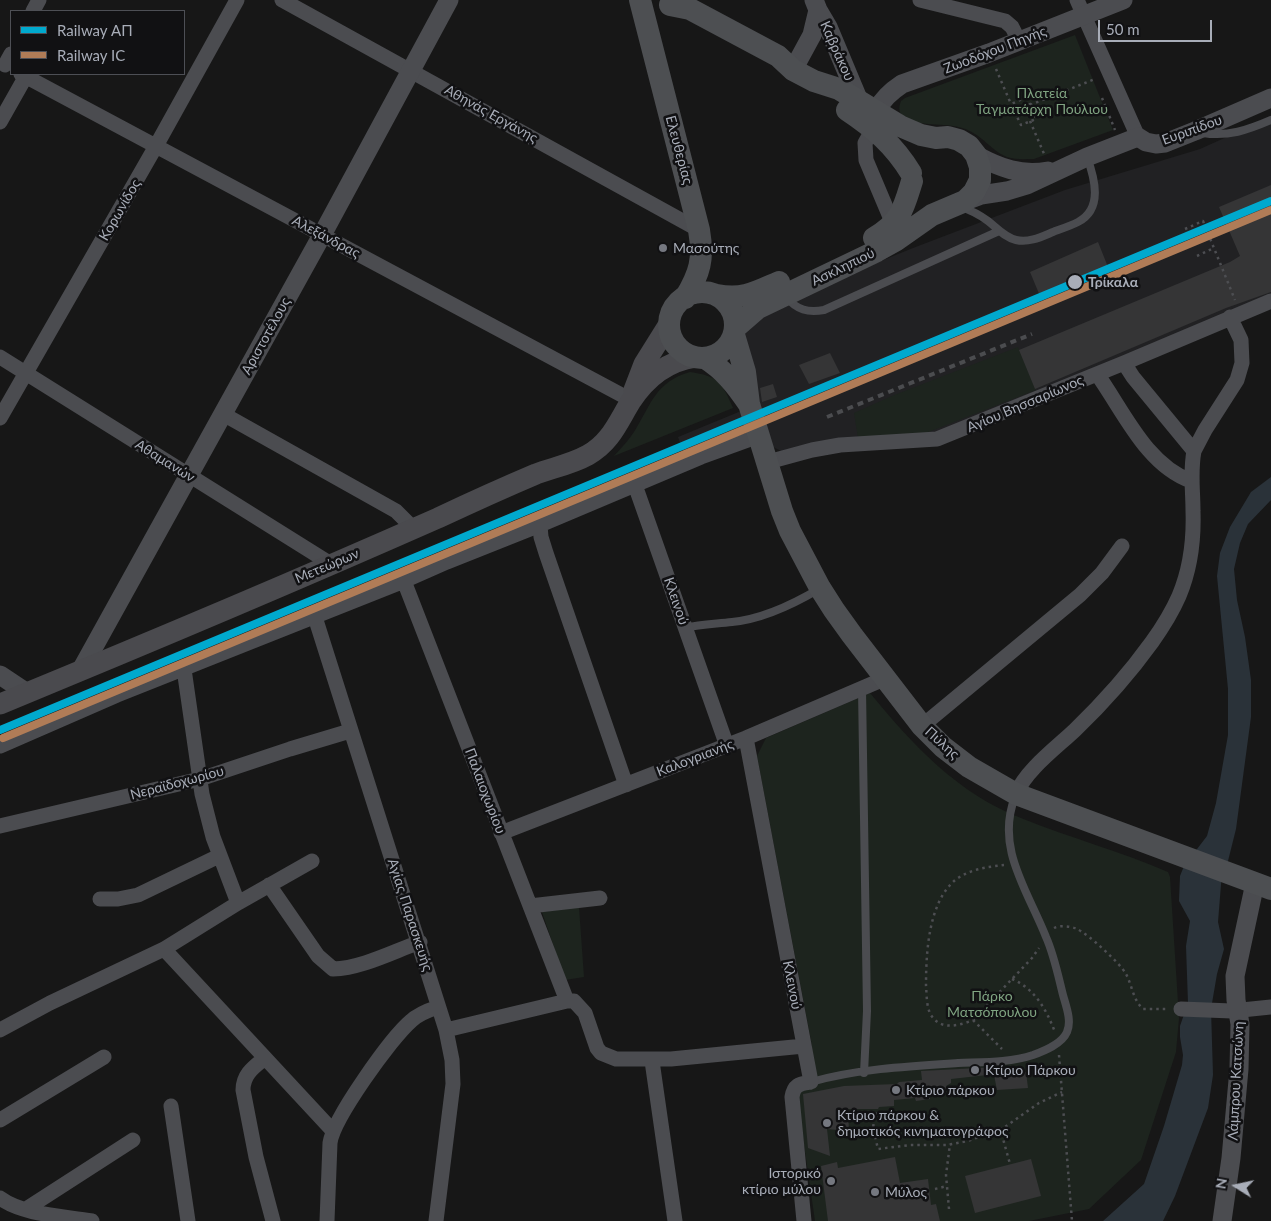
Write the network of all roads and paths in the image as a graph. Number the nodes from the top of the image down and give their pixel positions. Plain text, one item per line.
1 (236, 0) edge
2 (282, 0) edge
3 (449, 0) edge
4 (640, 0) edge
5 (920, 0) edge
6 (1124, 0) edge
7 (666, 2) edge
8 (816, 5) edge
9 (1080, 8) edge
10 (1019, 41) junction
11 (989, 53) junction
12 (411, 70) junction
13 (793, 70) junction
14 (24, 75) edge
15 (814, 81) junction
16 (1098, 86) dead end
17 (1102, 95) dead end
18 (1271, 98) edge
19 (1011, 104) junction
20 (1030, 105) junction
21 (869, 114) junction
22 (1271, 120) edge
23 (1030, 121) junction
24 (0, 122) edge
25 (1195, 131) junction
26 (1107, 134) dead end
27 (1138, 137) junction
28 (936, 138) junction
29 (156, 146) junction
30 (976, 155) junction
31 (1086, 157) junction
32 (1052, 165) junction
33 (912, 177) junction
34 (957, 204) junction
35 (893, 224) junction
36 (1185, 229) dead end
37 (699, 230) junction
38 (999, 231) junction
39 (322, 234) junction
40 (1214, 248) junction
41 (1197, 256) dead end
42 (785, 295) junction
43 (717, 296) junction
44 (685, 298) junction
45 (1271, 301) edge
46 (1233, 310) junction
47 (670, 324) junction
48 (734, 332) junction
49 (0, 357) edge
50 (700, 358) junction
51 (1124, 364) junction
52 (26, 373) junction
53 (1097, 374) junction
54 (632, 400) junction
55 (749, 404) junction
56 (223, 414) junction
57 (0, 418) edge
58 (760, 436) junction
59 (1194, 451) junction
60 (768, 462) junction
61 (189, 475) junction
62 (1191, 481) junction
63 (635, 485) junction
64 (540, 525) junction
65 (414, 529) junction
66 (1122, 546) dead end
67 (331, 564) junction
68 (404, 581) junction
69 (820, 588) junction
70 (316, 617) junction
71 (685, 628) junction
72 (184, 669) junction
73 (80, 670) junction
74 (0, 675) edge
75 (886, 678) junction
76 (862, 689) junction
77 (27, 693) junction
78 (0, 704) edge
79 (922, 726) junction
80 (350, 731) junction
81 (746, 738) junction
82 (0, 746) edge
83 (727, 746) junction
84 (200, 779) junction
85 (626, 786) junction
86 (1016, 794) junction
87 (0, 826) edge
88 (501, 833) junction
89 (219, 856) junction
90 (312, 861) dead end
91 (1015, 865) junction
92 (1258, 884) edge
93 (269, 885) junction
94 (600, 898) dead end
95 (100, 899) dead end
96 (238, 902) junction
97 (530, 906) junction
98 (1045, 934) junction
99 (420, 942) junction
100 (164, 949) junction
101 (1012, 979) junction
102 (567, 1001) junction
103 (438, 1007) junction
104 (1271, 1007) edge
105 (1181, 1009) joint
106 (1235, 1011) junction
107 (973, 1020) junction
108 (0, 1030) edge
109 (446, 1030) junction
110 (1058, 1042) junction
111 (804, 1046) junction
112 (104, 1057) dead end
113 (265, 1058) junction
114 (1012, 1059) junction
115 (652, 1060) junction
116 (864, 1073) junction
117 (811, 1082) junction
118 (1062, 1092) junction
119 (171, 1106) dead end
120 (884, 1112) dead end
121 (0, 1120) edge
122 (1000, 1128) junction
123 (333, 1131) junction
124 (133, 1140) dead end
125 (950, 1144) junction
126 (1010, 1164) dead end
127 (947, 1186) junction
128 (935, 1189) dead end
129 (0, 1198) edge
130 (26, 1209) junction
131 (949, 1209) dead end
132 (92, 1221) edge
133 (188, 1221) edge
134 (273, 1221) edge
135 (327, 1221) edge
136 (436, 1221) edge
137 (675, 1221) edge
138 (804, 1221) edge
139 (1072, 1221) edge
140 (1222, 1221) edge

1 - 29 street, Κορωνίδος
2 - 12 street, Αθηνάς Εργάνης
3 - 12 street, Αριστοτέλους
4 - 37 main road, Ελευθερίας
5 - 10 street
6 - 9 street, Ζωοδόχου Πηγής
7 - 13 main road
8 - 13 street
8 - 21 street, Καβράκου
9 - 10 street, Ζωοδόχου Πηγής
9 - 27 street
10 - 11 street, Ζωοδόχου Πηγής
11 - 19 path
11 - 21 street, Ζωοδόχου Πηγής
12 - 37 street, Αθηνάς Εργάνης
12 - 39 street, Αριστοτέλους
13 - 15 main road
14 - 24 street
14 - 29 street, Αλεξάνδρας
15 - 21 main road
15 - 21 main road
16 - 20 path
17 - 26 path
18 - 25 street, Ευριπίδου
19 - 20 path
19 - 23 path
20 - 23 path
21 - 28 main road
21 - 33 main road
21 - 35 street
22 - 25 lane
23 - 32 path
25 - 27 street, Ευριπίδου
27 - 31 street
28 - 30 main road
28 - 33 main road, Ασκληπιού
29 - 39 street, Αλεξάνδρας
29 - 52 street, Κορωνίδος
30 - 32 street
30 - 34 main road, Ασκληπιού
31 - 32 street
31 - 38 lane
32 - 34 street
33 - 34 main road
33 - 35 main road, Ασκληπιού
34 - 38 lane
34 - 42 main road, Ασκληπιού
35 - 43 main road, Ασκληπιού
36 - 40 path
37 - 44 main road, Ελευθερίας
38 - 42 lane
39 - 54 street, Αλεξάνδρας
39 - 56 street, Αριστοτέλους
40 - 41 path
40 - 46 path
42 - 48 main road, Ασκληπιού
43 - 44 main road
43 - 48 main road
44 - 47 main road, Ελευθερίας
45 - 46 street, Αγίου Βησσαρίωνος
46 - 51 street, Αγίου Βησσαρίωνος
46 - 59 street
47 - 50 main road
47 - 54 main road, Μετεώρων
48 - 50 main road
48 - 55 main road
49 - 52 street, Αθαμανών
50 - 54 main road, Μετεώρων
50 - 55 main road
51 - 53 street, Αγίου Βησσαρίωνος
51 - 59 street
52 - 57 street, Κορωνίδος
52 - 61 street, Αθαμανών
53 - 60 street, Αγίου Βησσαρίωνος
53 - 62 street
54 - 65 main road, Μετεώρων
55 - 58 main road
56 - 61 street, Αριστοτέλους
56 - 65 street
58 - 60 main road, Πύλης
58 - 63 street
59 - 62 street
60 - 69 main road, Πύλης
61 - 67 street, Αθαμανών
61 - 73 street, Αριστοτέλους
62 - 86 street
63 - 64 street
63 - 71 street, Κλεινού
64 - 68 street
64 - 85 street
65 - 67 main road, Μετεώρων
66 - 79 street
67 - 73 main road, Μετεώρων
68 - 70 street
68 - 88 street, Παλαιοχωρίου
69 - 71 lane
69 - 75 main road, Πύλης
70 - 72 street
70 - 80 street, Αγίας Παρασκευής
71 - 83 street, Κλεινού
72 - 82 street
72 - 84 street
73 - 77 main road, Μετεώρων
74 - 77 street
75 - 76 street, Καλογριανής
75 - 79 main road, Πύλης
76 - 81 street, Καλογριανής
76 - 116 lane
77 - 78 main road, Μετεώρων
79 - 86 main road, Πύλης
80 - 84 street, Νεραϊδοχωρίου
80 - 99 street, Αγίας Παρασκευής
81 - 83 street, Καλογριανής
81 - 111 street, Κλεινού
83 - 85 street, Καλογριανής
84 - 87 street, Νεραϊδοχωρίου
84 - 89 street
85 - 88 street, Καλογριανής
86 - 91 lane
86 - 92 main road, Πύλης
88 - 97 street, Παλαιοχωρίου
89 - 95 street
89 - 96 street
90 - 93 street
91 - 98 lane
91 - 107 path
92 - 106 street, Λάμπρου Κατσώνη
93 - 96 street
93 - 99 street
94 - 97 street
96 - 100 street
97 - 102 street, Παλαιοχωρίου
98 - 101 path
98 - 105 path
98 - 110 lane
99 - 103 street, Αγίας Παρασκευής
100 - 108 street
100 - 113 street
101 - 107 path
101 - 110 path
102 - 109 street
102 - 115 street
103 - 109 street, Αγίας Παρασκευής
103 - 123 street
104 - 106 street
105 - 106 street
106 - 140 street, Λάμπρου Κατσώνη
107 - 114 path
109 - 136 street, Αγίας Παρασκευής
110 - 114 lane
110 - 118 path
111 - 115 street
111 - 117 street, Κλεινού
112 - 121 street
113 - 123 street
113 - 134 street
114 - 116 lane
115 - 137 street
116 - 117 lane
117 - 138 street
118 - 122 path
118 - 139 path
119 - 133 street
120 - 125 path
122 - 125 path
122 - 126 path
123 - 135 street
124 - 130 street
125 - 127 path
127 - 128 path
127 - 131 path
129 - 130 street
130 - 132 street

